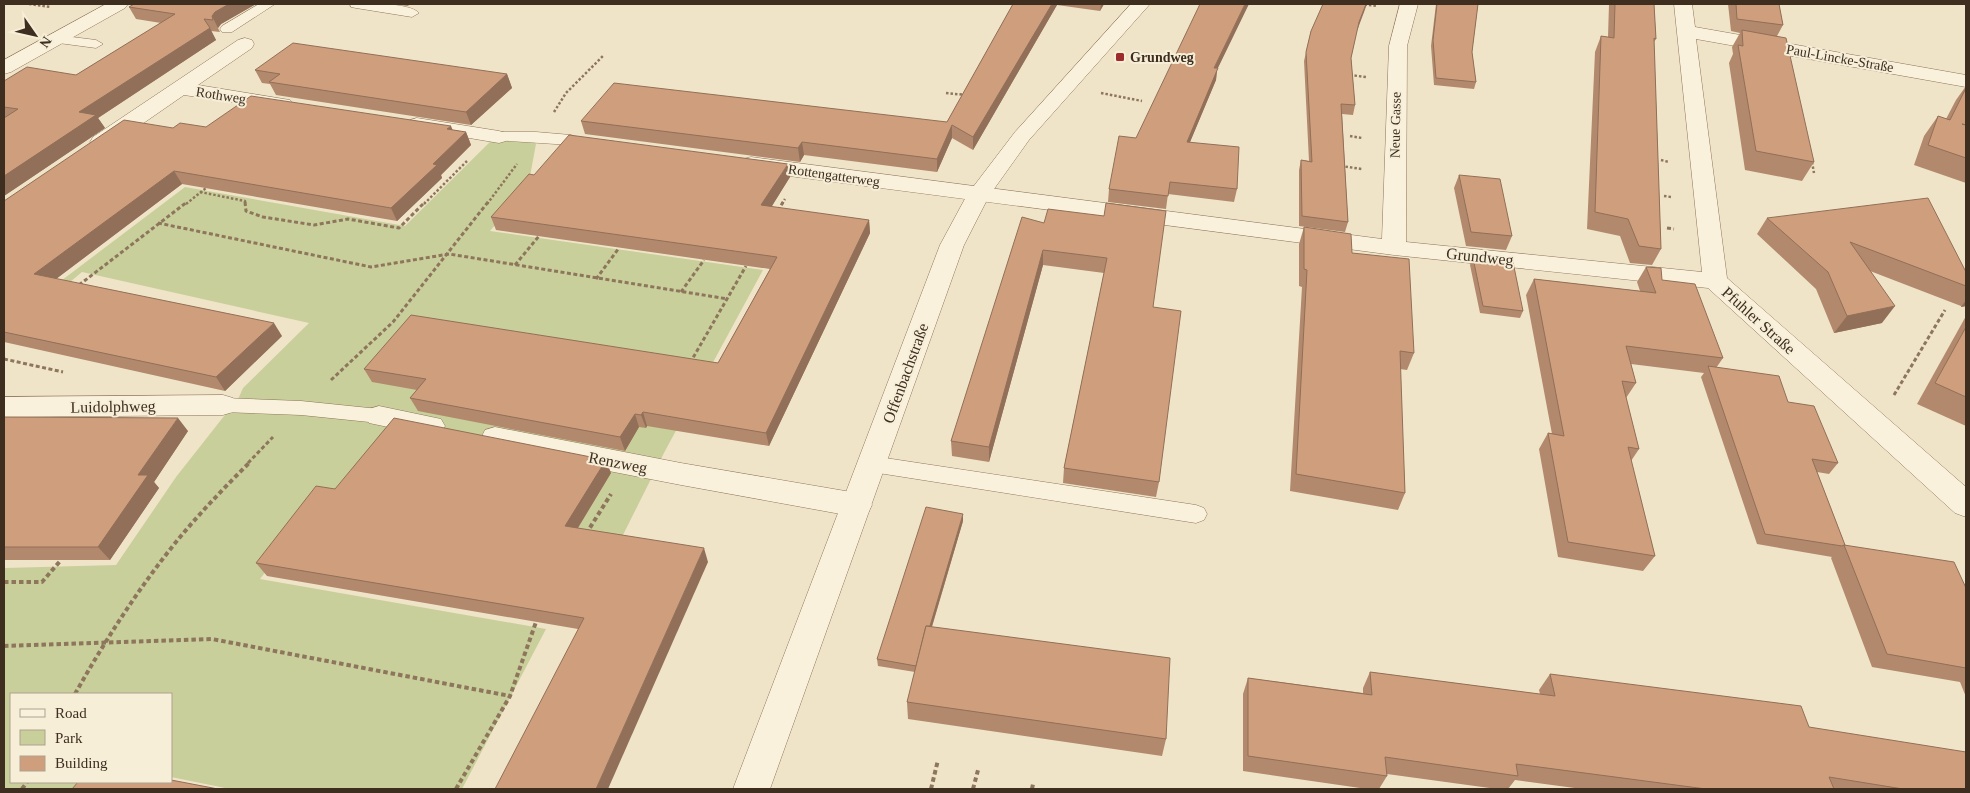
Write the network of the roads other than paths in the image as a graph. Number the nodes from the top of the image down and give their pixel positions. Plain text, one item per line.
1 (120, 4) edge
2 (268, 4) edge
3 (356, 4) edge
4 (1141, 4) edge
5 (1409, 4) edge
6 (1683, 4) edge
7 (412, 13) dead end
8 (226, 29) dead end
9 (1685, 31) junction
10 (56, 39) junction
11 (96, 44) dead end
12 (245, 44) dead end
13 (4, 68) edge
14 (1966, 81) edge
15 (180, 88) junction
16 (299, 107) edge
17 (401, 122) edge
18 (496, 136) joint
19 (581, 141) edge
20 (85, 153) edge
21 (735, 161) edge
22 (978, 195) junction
23 (1394, 248) junction
24 (1715, 281) junction
25 (223, 405) joint
26 (4, 408) edge
27 (379, 416) joint
28 (872, 464) junction
29 (858, 504) junction
30 (1966, 505) edge
31 (1196, 514) dead end
32 (759, 788) edge

1 - 10 street
2 - 8 lane
3 - 7 lane
4 - 22 street, Offenbachstraße
5 - 23 street, Neue Gasse
6 - 9 street, Pfuhler Straße
9 - 14 street, Paul-Lincke-Straße
9 - 24 street, Pfuhler Straße
10 - 11 lane
10 - 13 street
12 - 15 street, Rothweg
15 - 16 street, Rothweg
15 - 20 street, Rothweg
17 - 18 street
18 - 19 lane
21 - 22 street, Rottengatterweg
22 - 23 street, Grundweg
22 - 28 street, Offenbachstraße
23 - 24 street, Grundweg
24 - 30 street, Pfuhler Straße
25 - 26 street, Luidolphweg
25 - 27 lane
27 - 29 street, Renzweg
28 - 29 street, Offenbachstraße
28 - 31 lane
29 - 32 street, Offenbachstraße

